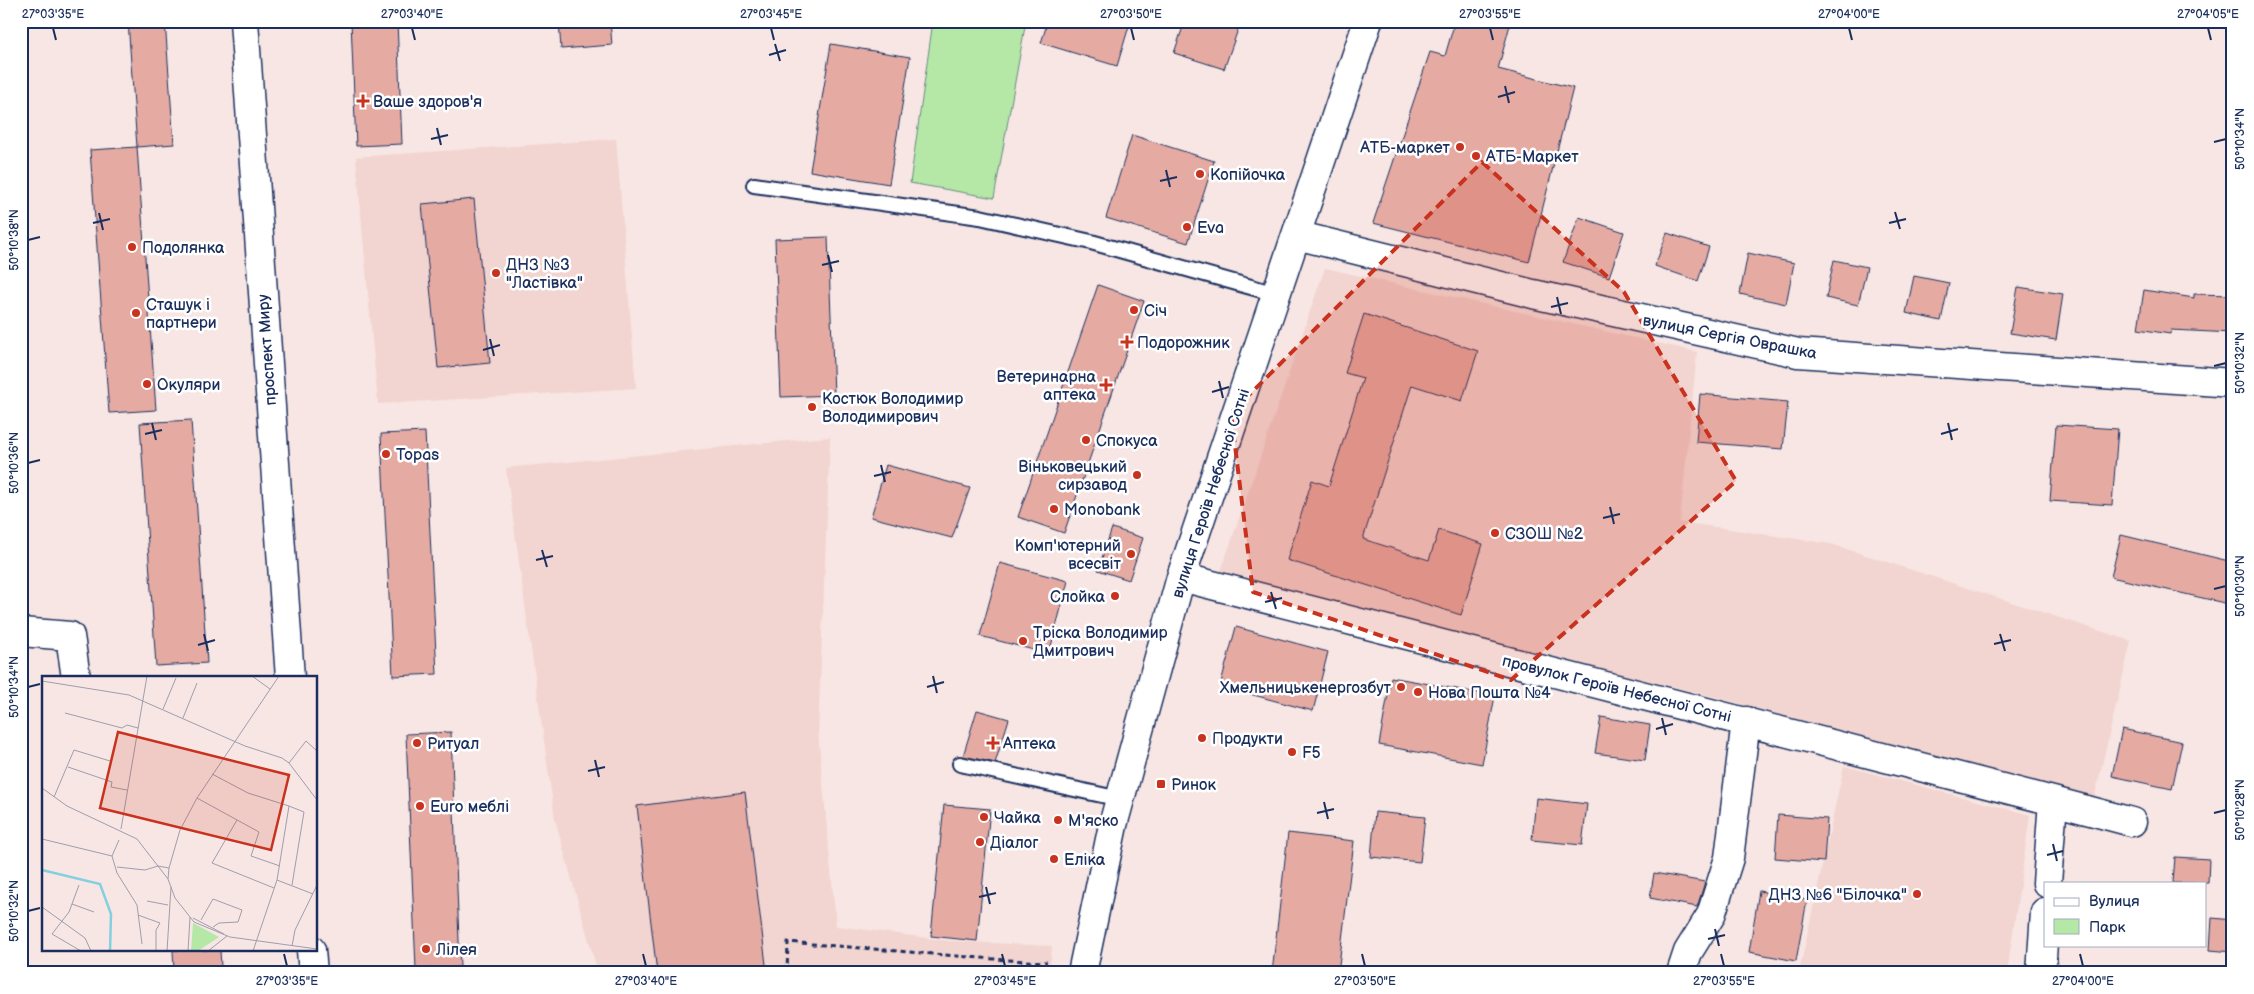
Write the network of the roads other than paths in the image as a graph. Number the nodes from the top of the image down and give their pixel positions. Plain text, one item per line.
1 (244, 21) edge
2 (1368, 21) edge
3 (754, 185) dead end
4 (1296, 235) junction
5 (1276, 294) junction
6 (2233, 383) edge
7 (1181, 577) junction
8 (21, 632) edge
9 (76, 676) edge
10 (290, 676) edge
11 (1746, 721) junction
12 (960, 764) dead end
13 (1120, 799) junction
14 (2053, 801) junction
15 (2132, 822) dead end
16 (2047, 882) edge
17 (2044, 927) edge
18 (312, 952) edge
19 (313, 973) edge
20 (1082, 973) edge
21 (1682, 973) edge
22 (2041, 973) edge

1 - 10 street, проспект Миру
2 - 4 street, вулиця Героїв Небесної Сотні
3 - 5 lane
4 - 5 street, вулиця Героїв Небесної Сотні
4 - 6 street, вулиця Сергія Оврашка
5 - 7 street, вулиця Героїв Небесної Сотні
7 - 11 street, провулок Героїв Небесної Сотні
7 - 13 street, вулиця Героїв Небесної Сотні
8 - 9 street
11 - 14 street, провулок Героїв Небесної Сотні
11 - 21 street
12 - 13 lane
13 - 20 street, вулиця Героїв Небесної Сотні
14 - 15 street, провулок Героїв Небесної Сотні
14 - 16 street
17 - 22 street
18 - 19 street

